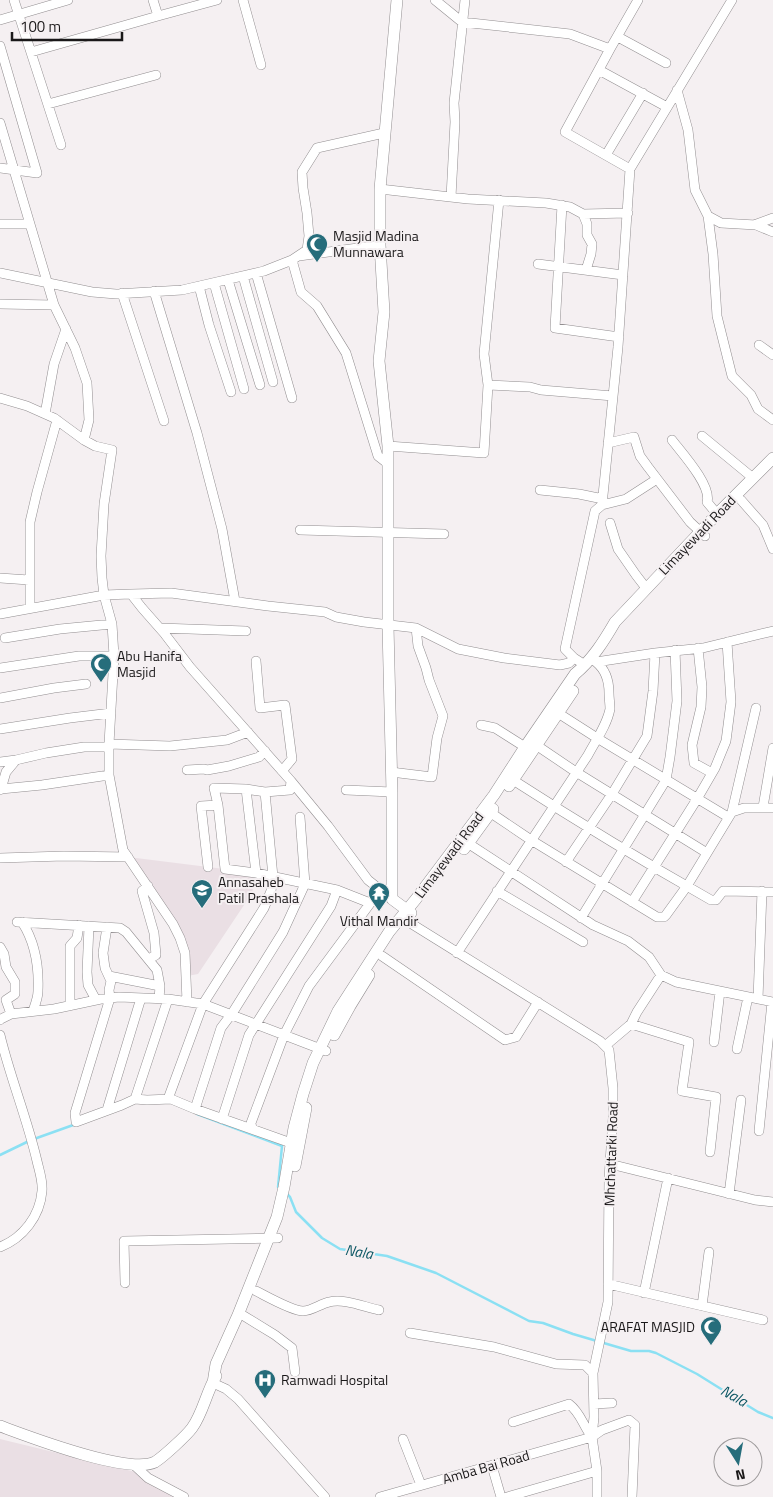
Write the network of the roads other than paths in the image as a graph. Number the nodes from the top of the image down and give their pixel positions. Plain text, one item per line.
1 (14, 0) edge
2 (68, 0) edge
3 (154, 0) edge
4 (217, 0) edge
5 (243, 0) edge
6 (397, 0) edge
7 (435, 0) edge
8 (465, 0) edge
9 (638, 0) edge
10 (732, 0) edge
11 (201, 2) edge
12 (18, 14) junction
13 (158, 16) junction
14 (0, 20) edge
15 (462, 22) junction
16 (618, 37) junction
17 (0, 46) edge
18 (610, 49) junction
19 (30, 52) junction
20 (666, 63) dead end
21 (260, 65) dead end
22 (599, 70) junction
23 (156, 75) dead end
24 (677, 90) junction
25 (643, 93) junction
26 (48, 104) junction
27 (667, 107) junction
28 (0, 123) edge
29 (384, 133) junction
30 (2, 139) edge
31 (61, 145) dead end
32 (606, 155) junction
33 (0, 168) edge
34 (630, 169) junction
35 (14, 170) junction
36 (380, 190) junction
37 (451, 197) junction
38 (499, 200) junction
39 (562, 205) junction
40 (628, 213) junction
41 (584, 214) junction
42 (708, 216) junction
43 (773, 218) edge
44 (0, 224) edge
45 (30, 224) junction
46 (754, 225) junction
47 (773, 232) edge
48 (380, 245) junction
49 (294, 258) junction
50 (538, 264) dead end
51 (558, 267) junction
52 (586, 270) junction
53 (0, 273) edge
54 (256, 273) junction
55 (623, 275) junction
56 (243, 276) junction
57 (228, 280) junction
58 (48, 283) junction
59 (214, 283) junction
60 (200, 286) junction
61 (154, 292) junction
62 (122, 293) junction
63 (0, 304) edge
64 (54, 305) junction
65 (66, 329) junction
66 (619, 338) junction
67 (759, 345) dead end
68 (773, 355) edge
69 (273, 382) dead end
70 (260, 385) dead end
71 (488, 385) junction
72 (244, 389) dead end
73 (231, 392) dead end
74 (613, 396) junction
75 (0, 398) edge
76 (292, 398) dead end
77 (45, 414) junction
78 (57, 420) junction
79 (773, 420) edge
80 (164, 421) dead end
81 (702, 436) dead end
82 (84, 440) junction
83 (672, 440) dead end
84 (608, 443) junction
85 (388, 446) junction
86 (773, 458) edge
87 (387, 463) junction
88 (773, 470) edge
89 (753, 478) junction
90 (657, 479) junction
91 (540, 490) dead end
92 (741, 500) junction
93 (603, 502) junction
94 (716, 514) junction
95 (610, 523) dead end
96 (300, 530) dead end
97 (388, 532) junction
98 (444, 534) dead end
99 (702, 534) junction
100 (773, 549) edge
101 (0, 578) edge
102 (29, 580) junction
103 (646, 588) junction
104 (131, 594) junction
105 (104, 595) junction
106 (235, 601) junction
107 (30, 608) junction
108 (0, 614) edge
109 (112, 624) junction
110 (388, 626) junction
111 (160, 628) junction
112 (416, 628) junction
113 (246, 631) dead end
114 (773, 631) edge
115 (5, 638) dead end
116 (605, 638) junction
117 (727, 642) junction
118 (698, 648) junction
119 (675, 650) junction
120 (655, 653) junction
121 (114, 656) junction
122 (574, 658) junction
123 (256, 661) dead end
124 (591, 662) junction
125 (0, 668) edge
126 (86, 684) dead end
127 (0, 698) edge
128 (756, 708) dead end
129 (558, 712) junction
130 (111, 713) junction
131 (482, 725) dead end
132 (0, 729) edge
133 (248, 732) junction
134 (597, 738) junction
135 (109, 746) junction
136 (530, 746) junction
137 (773, 748) edge
138 (265, 751) junction
139 (16, 760) junction
140 (633, 760) junction
141 (0, 762) edge
142 (187, 770) dead end
143 (282, 771) junction
144 (391, 772) junction
145 (576, 772) junction
146 (712, 773) junction
147 (109, 775) junction
148 (513, 780) junction
149 (666, 780) junction
150 (291, 781) junction
151 (246, 789) junction
152 (1, 790) edge
153 (346, 790) dead end
154 (265, 792) junction
155 (392, 792) junction
156 (612, 794) junction
157 (697, 799) junction
158 (218, 805) junction
159 (553, 806) junction
160 (763, 808) junction
161 (773, 808) edge
162 (491, 813) junction
163 (644, 814) junction
164 (730, 814) junction
165 (300, 817) dead end
166 (589, 828) junction
167 (675, 834) junction
168 (531, 840) junction
169 (465, 842) junction
170 (623, 849) junction
171 (707, 853) junction
172 (128, 857) junction
173 (0, 858) edge
174 (566, 862) junction
175 (208, 867) dead end
176 (654, 868) junction
177 (510, 872) junction
178 (256, 873) junction
179 (273, 877) junction
180 (306, 884) junction
181 (602, 884) junction
182 (148, 886) junction
183 (687, 886) junction
184 (338, 890) junction
185 (380, 890) junction
186 (497, 891) junction
187 (762, 892) junction
188 (773, 892) edge
189 (392, 899) junction
190 (632, 902) junction
191 (370, 903) junction
192 (409, 915) junction
193 (581, 918) junction
194 (79, 925) junction
195 (89, 926) junction
196 (107, 927) junction
197 (583, 942) dead end
198 (0, 947) edge
199 (457, 953) junction
200 (382, 956) junction
201 (149, 959) junction
202 (661, 975) junction
203 (109, 976) junction
204 (160, 986) junction
205 (720, 991) junction
206 (110, 998) junction
207 (141, 998) junction
208 (753, 998) junction
209 (164, 999) junction
210 (96, 1000) junction
211 (187, 1002) junction
212 (538, 1002) junction
213 (772, 1002) edge
214 (203, 1004) junction
215 (70, 1005) junction
216 (33, 1011) junction
217 (11, 1014) junction
218 (230, 1015) junction
219 (0, 1019) edge
220 (631, 1024) junction
221 (256, 1025) junction
222 (0, 1035) edge
223 (284, 1035) junction
224 (714, 1042) dead end
225 (605, 1046) junction
226 (323, 1049) junction
227 (737, 1049) dead end
228 (135, 1098) junction
229 (168, 1099) junction
230 (741, 1100) dead end
231 (194, 1109) junction
232 (108, 1110) junction
233 (222, 1118) junction
234 (252, 1129) junction
235 (759, 1131) dead end
236 (291, 1143) junction
237 (710, 1152) dead end
238 (610, 1164) junction
239 (668, 1178) junction
240 (288, 1187) junction
241 (729, 1194) junction
242 (773, 1202) edge
243 (273, 1239) junction
244 (0, 1247) edge
245 (710, 1252) dead end
246 (125, 1283) dead end
247 (608, 1284) junction
248 (256, 1291) junction
249 (644, 1293) junction
250 (702, 1306) junction
251 (379, 1310) dead end
252 (244, 1316) junction
253 (763, 1320) dead end
254 (410, 1333) dead end
255 (295, 1372) dead end
256 (593, 1373) junction
257 (212, 1383) junction
258 (612, 1403) dead end
259 (594, 1404) junction
260 (513, 1422) dead end
261 (0, 1426) edge
262 (592, 1437) junction
263 (403, 1439) dead end
264 (134, 1465) junction
265 (492, 1466) junction
266 (597, 1471) junction
267 (421, 1486) junction
268 (184, 1497) edge
269 (325, 1497) edge
270 (382, 1497) edge
271 (501, 1497) edge
272 (507, 1497) edge
273 (597, 1497) edge
274 (632, 1497) edge

1 - 12 street
2 - 12 street
3 - 13 street
4 - 11 street
5 - 21 street
6 - 29 street
7 - 15 street
8 - 15 street
9 - 16 street
10 - 24 street
11 - 13 street
12 - 14 street
12 - 19 street
13 - 19 street
15 - 18 street
15 - 37 street
16 - 18 street
16 - 20 street
17 - 35 street
18 - 22 street
19 - 26 street
22 - 25 street
22 - 32 street
23 - 26 street
24 - 27 street
24 - 42 street
25 - 27 street
25 - 32 street
26 - 31 street
27 - 34 street
28 - 30 street
29 - 36 street
29 - 49 street
30 - 35 street
32 - 34 street
33 - 35 street
34 - 40 street
35 - 45 street
36 - 37 street
36 - 48 street
37 - 38 street
38 - 39 street
38 - 71 street
39 - 41 street
39 - 51 street
40 - 41 street
40 - 55 street
41 - 52 street
42 - 46 street
42 - 79 street
43 - 46 street
44 - 45 street
45 - 58 street
46 - 47 street
48 - 49 street
48 - 85 street
49 - 54 street
49 - 87 street
50 - 51 street
51 - 52 street
51 - 66 street
52 - 55 street
53 - 58 street
54 - 56 street
54 - 76 street
55 - 66 street
56 - 57 street
56 - 69 street
57 - 59 street
57 - 70 street
58 - 62 street
58 - 64 street
59 - 60 street
59 - 72 street
60 - 61 street
60 - 73 street
61 - 62 street
61 - 106 street
62 - 80 street
63 - 64 street
64 - 65 street
65 - 77 street
65 - 82 street
66 - 74 street
67 - 68 street
71 - 74 street
71 - 85 street
74 - 84 street
75 - 77 street
77 - 78 street
78 - 82 street
78 - 102 street
81 - 89 street
82 - 105 street
83 - 94 street
84 - 90 street
84 - 93 street
85 - 87 street
86 - 89 street, Limayewadi Road
87 - 97 street
88 - 92 street, Limayewadi Road
89 - 94 street, Limayewadi Road
90 - 93 street
90 - 99 street
91 - 93 street
92 - 99 street, Limayewadi Road
92 - 100 street
93 - 122 street
94 - 99 street, Limayewadi Road
95 - 103 street
96 - 97 street
97 - 98 street
97 - 110 street
99 - 103 street, Limayewadi Road
99 - 116 street, Limayewadi Road
101 - 102 street
102 - 107 street
103 - 116 street, Limayewadi Road
104 - 105 street
104 - 106 street
104 - 111 street
105 - 107 street
105 - 109 street
106 - 110 street
107 - 108 street
109 - 115 street
109 - 121 street
110 - 112 street
110 - 144 street
111 - 113 street
111 - 133 street
112 - 122 street
112 - 144 street
114 - 117 street
116 - 124 street, Limayewadi Road
117 - 118 street
117 - 146 street
118 - 119 street
118 - 146 street
119 - 120 street
119 - 149 street
120 - 124 street
120 - 140 street
121 - 125 street
121 - 130 street
122 - 124 street
123 - 143 street
124 - 129 street, Limayewadi Road
124 - 134 street
124 - 136 street, Limayewadi Road
126 - 127 street
128 - 164 street
129 - 134 street
129 - 136 street, Limayewadi Road
130 - 132 street
130 - 135 street
131 - 136 street
133 - 135 street
133 - 138 street
134 - 140 street
134 - 145 street
135 - 139 street
135 - 147 street
136 - 145 street
136 - 148 street, Limayewadi Road
136 - 169 street, Limayewadi Road
137 - 160 street
138 - 142 street
138 - 143 street
139 - 141 street
139 - 152 street
140 - 149 street
140 - 156 street
143 - 150 street
144 - 155 street
145 - 156 street
145 - 159 street
146 - 157 street
147 - 152 street
147 - 172 street
148 - 159 street
148 - 162 street, Limayewadi Road
149 - 157 street
149 - 163 street
150 - 154 street
150 - 185 street
151 - 154 street
151 - 158 street
151 - 178 street
153 - 155 street
154 - 179 street
155 - 189 street
156 - 163 street
156 - 166 street
157 - 164 street
157 - 167 street
158 - 175 street
158 - 178 street
159 - 166 street
159 - 168 street
160 - 161 street
160 - 164 street
162 - 168 street
162 - 169 street, Limayewadi Road
163 - 167 street
163 - 170 street
164 - 171 street
165 - 180 street
166 - 170 street
166 - 174 street
167 - 171 street
167 - 176 street
168 - 174 street
168 - 177 street
169 - 177 street
169 - 192 street, Limayewadi Road
170 - 176 street
170 - 181 street
171 - 183 street
172 - 173 street
172 - 182 street
174 - 181 street
176 - 183 street
176 - 190 street
177 - 186 street
177 - 193 street
178 - 179 street
179 - 180 street
179 - 214 street
180 - 184 street
180 - 218 street
181 - 190 street
181 - 193 street
182 - 201 street
182 - 211 street
183 - 187 street
183 - 190 street
184 - 191 street
184 - 221 street
185 - 189 street
185 - 191 street
186 - 197 street
186 - 199 street
187 - 188 street
187 - 208 street
189 - 192 street
191 - 223 street
192 - 199 street
192 - 200 street, Limayewadi Road
192 - 226 street, Limayewadi Road
193 - 202 street
194 - 195 street
194 - 215 street
194 - 216 street
195 - 196 street
195 - 210 street
196 - 201 street
196 - 203 street
198 - 217 street
199 - 212 street
200 - 212 street
200 - 226 street, Limayewadi Road
201 - 204 street
202 - 205 street
202 - 220 street
203 - 204 street
203 - 206 street
204 - 209 street
205 - 208 street
205 - 224 street
206 - 207 street
206 - 210 street
206 - 232 street
207 - 209 street
207 - 232 street
208 - 213 street
208 - 227 street
209 - 211 street
209 - 228 street
210 - 215 street
211 - 214 street
212 - 225 street
213 - 235 street
214 - 218 street
214 - 229 street
215 - 216 street
216 - 217 street
217 - 219 street
218 - 221 street
218 - 231 street
220 - 225 street
220 - 237 street
221 - 223 street
221 - 233 street
222 - 244 street
223 - 226 street
223 - 234 street
225 - 238 street, Mhchattarki Road
226 - 236 street
226 - 240 street
228 - 229 street
228 - 232 street
229 - 231 street
230 - 241 street
231 - 233 street
233 - 234 street
234 - 236 street
236 - 240 street
238 - 239 street
238 - 247 street, Mhchattarki Road
239 - 241 street
239 - 249 street
240 - 243 street
241 - 242 street
243 - 246 street
243 - 248 street
243 - 257 street
245 - 250 street
247 - 249 street
247 - 256 street, Mhchattarki Road
248 - 251 street
248 - 252 street
249 - 250 street
250 - 253 street
252 - 255 street
252 - 257 street
254 - 256 street
256 - 259 street, Mhchattarki Road
257 - 264 street
257 - 269 street
258 - 259 street
259 - 262 street, Mhchattarki Road
260 - 262 street
261 - 264 street
262 - 265 street, Amba Bai Road
262 - 266 street, Mhchattarki Road
262 - 274 street, Amba Bai Road
263 - 267 street
264 - 268 street
265 - 267 street, Amba Bai Road
265 - 271 street
266 - 272 street
266 - 273 street, Mhchattarki Road
267 - 270 street, Amba Bai Road

